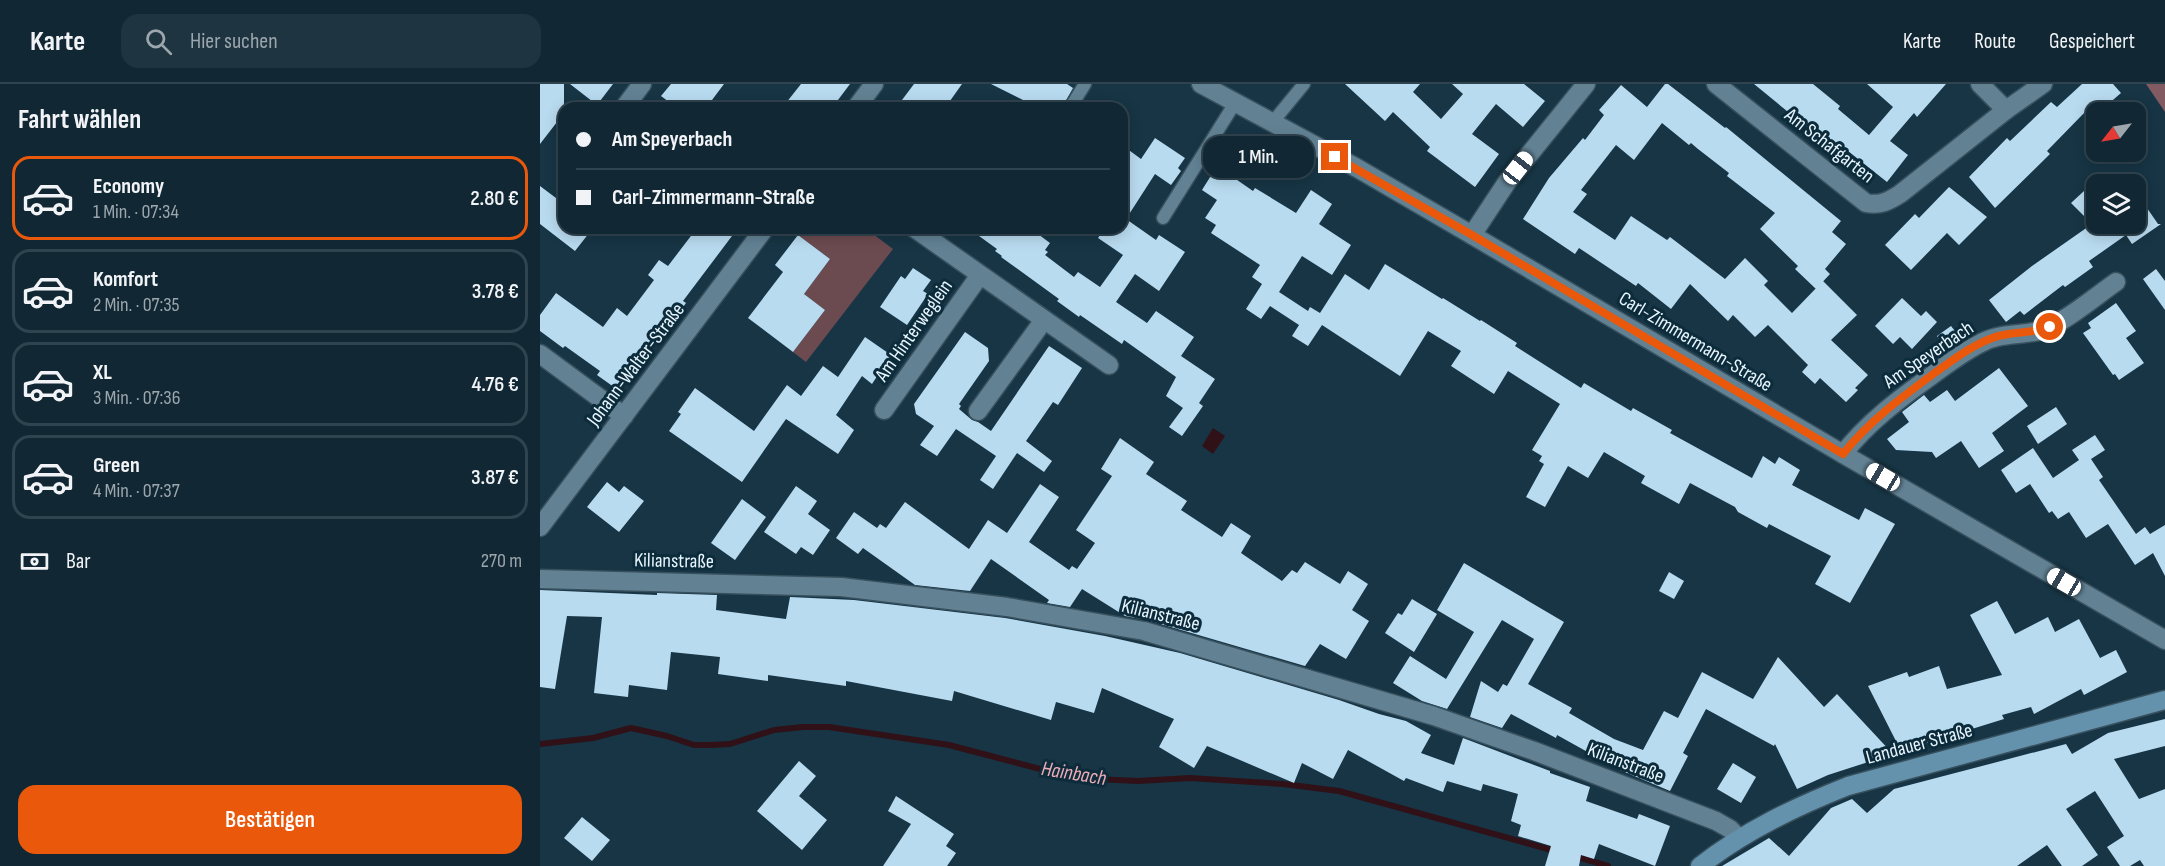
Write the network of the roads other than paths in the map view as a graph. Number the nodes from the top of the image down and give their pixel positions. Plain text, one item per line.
1 (642, 84) edge
2 (874, 84) edge
3 (1085, 84) edge
4 (1202, 84) edge
5 (1304, 84) edge
6 (1586, 84) edge
7 (1716, 84) edge
8 (1980, 84) edge
9 (2043, 84) edge
10 (628, 102) edge
11 (860, 102) edge
12 (1074, 102) edge
13 (1235, 103) junction
14 (2006, 110) junction
15 (1272, 123) junction
16 (1163, 218) dead end
17 (760, 234) edge
18 (922, 234) edge
19 (1472, 235) junction
20 (980, 275) junction
21 (2116, 282) dead end
22 (1044, 320) junction
23 (540, 354) edge
24 (1109, 365) dead end
25 (884, 410) dead end
26 (978, 411) dead end
27 (624, 416) junction
28 (1843, 454) junction
29 (540, 527) edge
30 (540, 579) edge
31 (2165, 640) edge
32 (2165, 700) edge
33 (1739, 838) junction
34 (1700, 866) edge

1 - 10 street
2 - 11 street
3 - 12 lane
4 - 13 street, Carl-Zimmermann-Straße
5 - 15 lane
6 - 19 street
7 - 14 street, Am Schafgarten
8 - 14 street
9 - 14 street, Am Schafgarten
13 - 15 street, Carl-Zimmermann-Straße
13 - 16 lane
15 - 19 street, Carl-Zimmermann-Straße
17 - 27 street, Johann-Walter-Straße
18 - 20 street, Am Hinterweglein
19 - 28 street, Carl-Zimmermann-Straße
20 - 22 street, Am Hinterweglein
20 - 25 street, Am Hinterweglein
21 - 28 street, Am Speyerbach
22 - 24 street, Am Hinterweglein
22 - 26 street
23 - 27 street
27 - 29 street, Johann-Walter-Straße
28 - 31 street, Carl-Zimmermann-Straße
30 - 33 street, Kilianstraße
32 - 33 main road, Landauer Straße
33 - 34 main road, Landauer Straße

